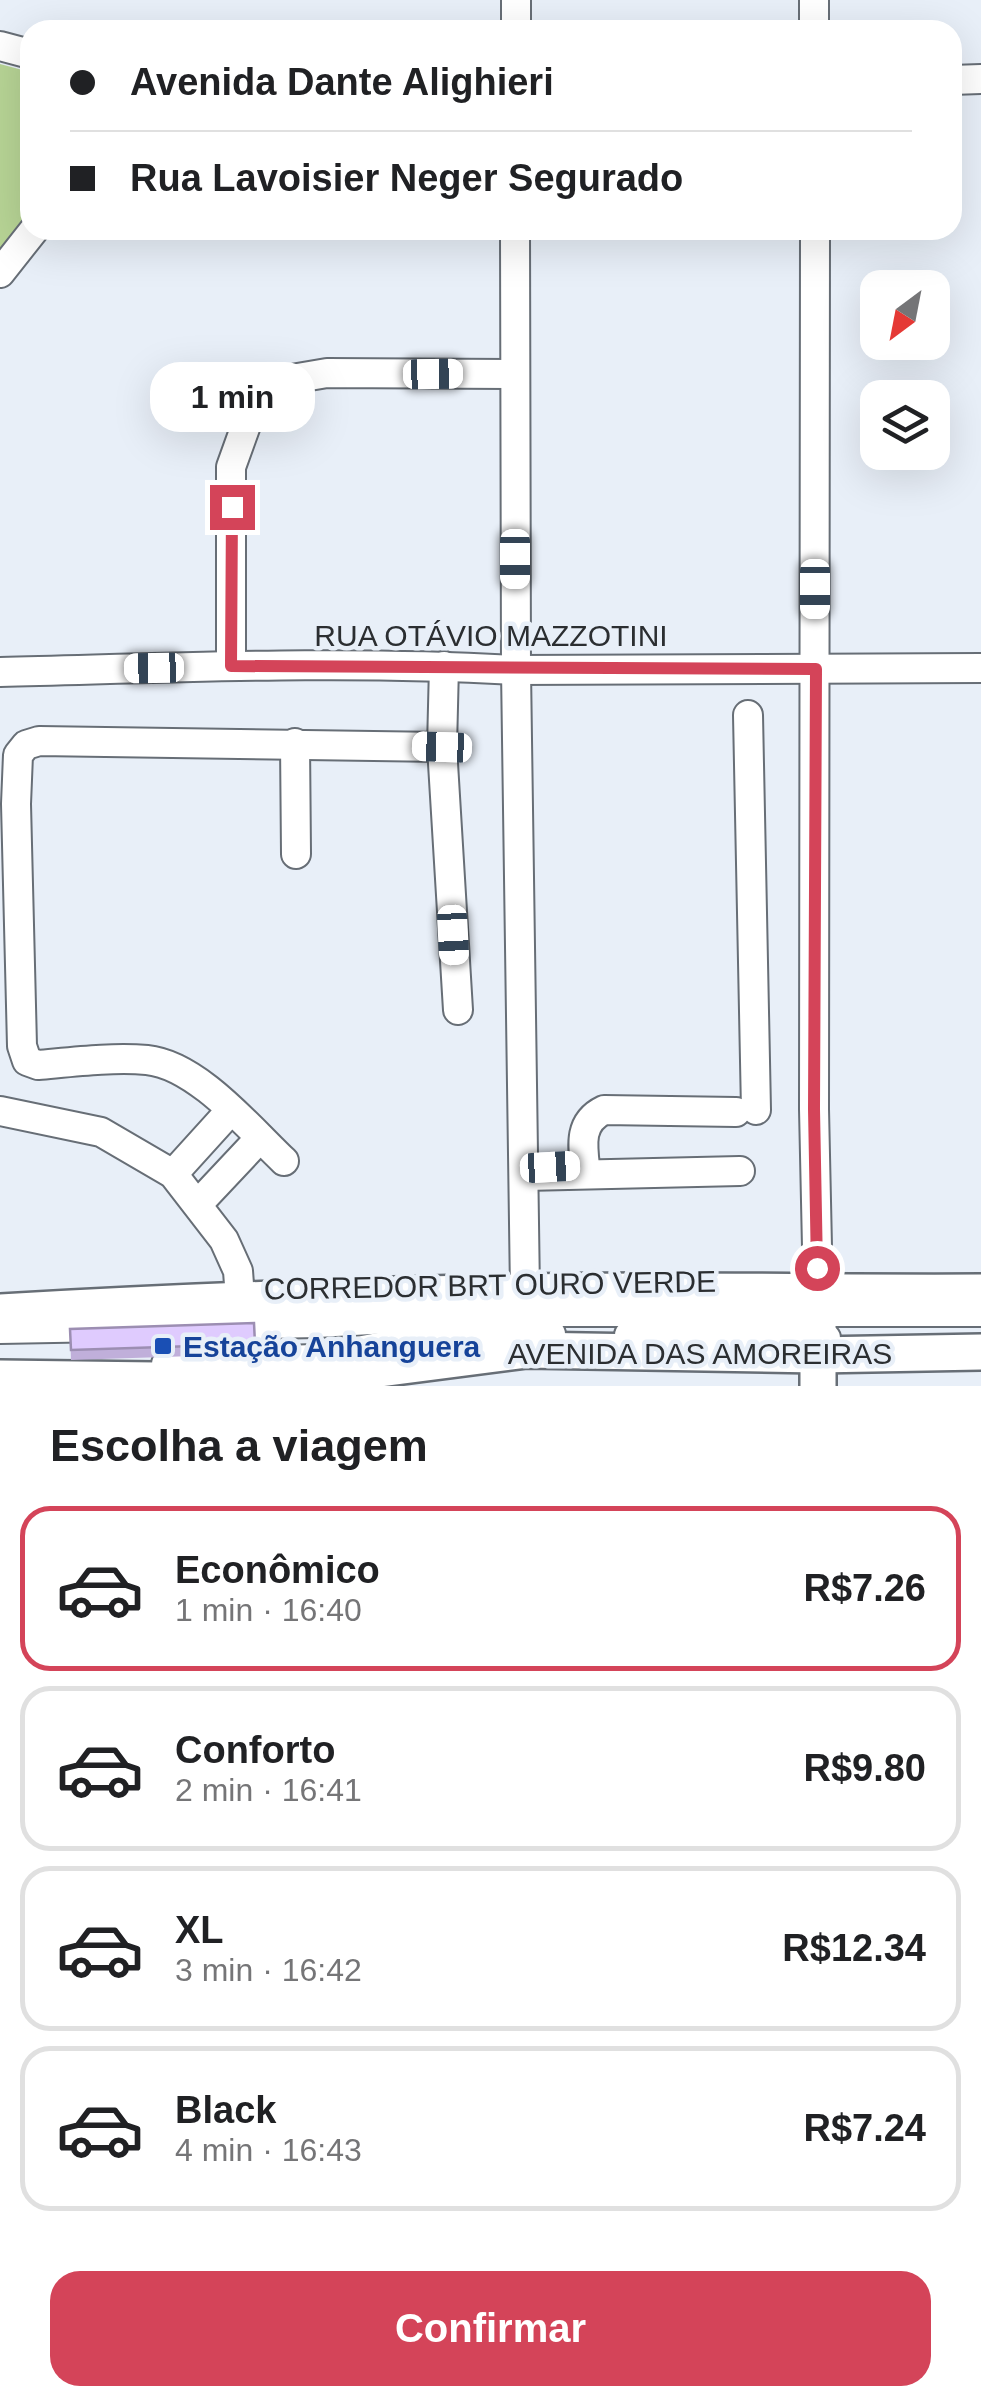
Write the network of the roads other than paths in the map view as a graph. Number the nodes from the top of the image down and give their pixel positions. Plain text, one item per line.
1 (26, 240) edge
2 (515, 240) edge
3 (815, 240) edge
4 (0, 272) edge
5 (514, 374) junction
6 (231, 666) junction
7 (444, 666) junction
8 (981, 668) edge
9 (816, 669) junction
10 (516, 670) junction
11 (0, 672) edge
12 (748, 715) dead end
13 (294, 744) junction
14 (442, 747) junction
15 (296, 854) dead end
16 (458, 1010) dead end
17 (231, 1110) junction
18 (0, 1111) edge
19 (260, 1138) junction
20 (284, 1161) dead end
21 (585, 1170) junction
22 (740, 1171) dead end
23 (524, 1172) junction
24 (173, 1174) junction
25 (198, 1204) junction
26 (525, 1292) junction
27 (981, 1292) edge
28 (240, 1298) junction
29 (0, 1312) edge
30 (981, 1312) edge
31 (0, 1329) edge
32 (817, 1337) edge
33 (981, 1338) edge
34 (981, 1352) edge
35 (0, 1364) edge
36 (0, 1378) edge
37 (167, 1383) edge

1 - 4 street
2 - 5 street
3 - 9 street
5 - 6 street
5 - 10 street
6 - 7 street, RUA OTÁVIO MAZZOTINI
6 - 11 street, RUA OTÁVIO MAZZOTINI
7 - 10 street, RUA OTÁVIO MAZZOTINI
7 - 14 street
8 - 9 street, RUA OTÁVIO MAZZOTINI
9 - 10 street, RUA OTÁVIO MAZZOTINI
9 - 32 street
10 - 23 street
12 - 21 street
13 - 14 street
13 - 15 street
13 - 17 street
14 - 16 street
17 - 19 street
17 - 24 street
18 - 24 street
19 - 20 street
19 - 25 street
21 - 22 street
21 - 23 street
23 - 26 street
24 - 25 street
25 - 28 street
26 - 28 main road, AVENIDA DAS AMOREIRAS
26 - 32 main road, AVENIDA DAS AMOREIRAS
27 - 32 main road, AVENIDA DAS AMOREIRAS
28 - 29 main road, AVENIDA DAS AMOREIRAS
30 - 32 street, CORREDOR BRT OURO VERDE
31 - 32 street, CORREDOR BRT OURO VERDE
32 - 33 street, CORREDOR BRT OURO VERDE
32 - 34 main road, AVENIDA DAS AMOREIRAS
32 - 35 street, CORREDOR BRT OURO VERDE
32 - 37 main road, AVENIDA DAS AMOREIRAS
36 - 37 main road, AVENIDA DAS AMOREIRAS

